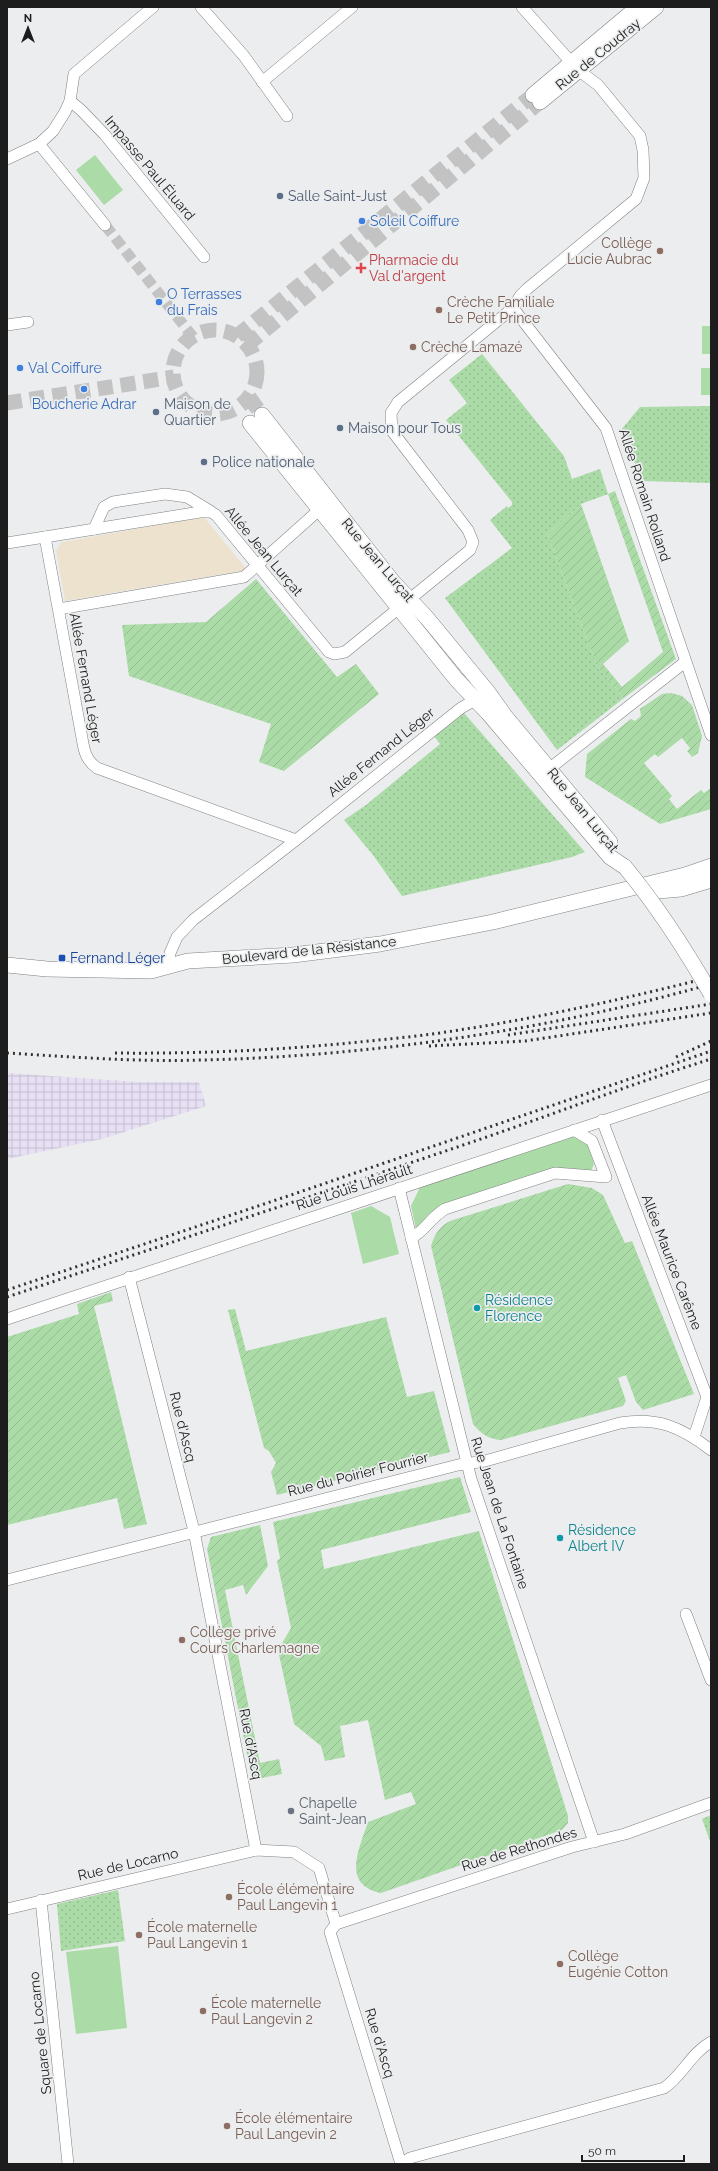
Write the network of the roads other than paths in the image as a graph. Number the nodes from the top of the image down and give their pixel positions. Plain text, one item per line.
1 (153, 7) edge
2 (201, 7) edge
3 (352, 7) edge
4 (522, 7) edge
5 (638, 7) edge
6 (656, 7) edge
7 (574, 66) junction
8 (262, 82) junction
9 (537, 98) tunnel mouth
10 (70, 101) junction
11 (287, 116) dead end
12 (39, 144) junction
13 (7, 159) edge
14 (105, 225) tunnel mouth
15 (204, 257) dead end
16 (513, 308) junction
17 (28, 322) dead end
18 (7, 325) edge
19 (319, 510) junction
20 (211, 512) junction
21 (94, 529) junction
22 (45, 537) junction
23 (7, 543) edge
24 (258, 565) junction
25 (406, 604) junction
26 (59, 609) junction
27 (685, 662) junction
28 (488, 692) junction
29 (476, 700) junction
30 (711, 735) edge
31 (549, 769) junction
32 (296, 840) junction
33 (711, 866) edge
34 (625, 868) junction
35 (711, 880) edge
36 (607, 894) junction
37 (7, 965) edge
38 (168, 966) junction
39 (711, 994) edge
40 (711, 1085) edge
41 (600, 1121) junction
42 (574, 1130) junction
43 (592, 1141) junction
44 (398, 1188) junction
45 (411, 1238) junction
46 (129, 1277) junction
47 (7, 1319) edge
48 (694, 1437) junction
49 (711, 1450) edge
50 (467, 1464) junction
51 (194, 1531) junction
52 (7, 1580) edge
53 (686, 1614) dead end
54 (711, 1680) edge
55 (711, 1803) edge
56 (594, 1842) junction
57 (256, 1850) junction
58 (41, 1900) junction
59 (7, 1909) edge
60 (336, 1924) junction
61 (711, 2042) edge
62 (68, 2164) edge
63 (401, 2164) edge

1 - 10 street
2 - 8 street
3 - 8 street
4 - 7 street
5 - 7 street, Rue de Coudray
6 - 7 street, Rue de Coudray
7 - 9 street, Rue de Coudray
7 - 16 street
8 - 11 street
10 - 12 street
10 - 15 street, Impasse Paul Éluard
12 - 13 street
12 - 14 street
16 - 25 street
16 - 27 street, Allée Romain Rolland
17 - 18 street
19 - 24 street
19 - 25 street, Rue Jean Lurçat
19 - 25 street, Rue Jean Lurçat
20 - 21 street, Allée Jean Lurçat
20 - 21 street
20 - 24 street, Allée Jean Lurçat
21 - 22 street, Allée Jean Lurçat
22 - 23 street
22 - 26 street, Allée Fernand Léger
24 - 25 street, Allée Jean Lurçat
24 - 26 street
25 - 28 street, Rue Jean Lurçat
25 - 29 street, Rue Jean Lurçat
26 - 32 street, Allée Fernand Léger
27 - 30 street, Allée Romain Rolland
27 - 31 street
28 - 29 street, Allée Fernand Léger
28 - 31 street, Rue Jean Lurçat
29 - 32 street, Allée Fernand Léger
29 - 34 street, Rue Jean Lurçat
31 - 34 street, Rue Jean Lurçat
32 - 38 street, Allée Fernand Léger
33 - 36 street, Boulevard de la Résistance
34 - 39 street, bridge
35 - 36 street, Boulevard de la Résistance
36 - 38 street, Boulevard de la Résistance
37 - 38 street, Boulevard de la Résistance
40 - 41 street, Rue Louis Lhérault
41 - 42 street, Rue Louis Lhérault
41 - 43 street
41 - 48 street, Allée Maurice Carême
42 - 43 street
42 - 44 street, Rue Louis Lhérault
43 - 45 street
44 - 45 street, Rue Jean de La Fontaine
44 - 46 street, Rue Louis Lhérault
45 - 50 street, Rue Jean de La Fontaine
46 - 47 street, Rue Louis Lhérault
46 - 51 street, Rue d'Ascq
48 - 49 street, Rue du Poirier Fourrier
48 - 50 street, Rue du Poirier Fourrier
50 - 51 street, Rue du Poirier Fourrier
50 - 56 street, Rue Jean de La Fontaine
51 - 52 street, Rue du Poirier Fourrier
51 - 57 street, Rue d'Ascq
53 - 54 street
55 - 56 street, Rue de Rethondes
56 - 60 street, Rue de Rethondes
57 - 58 street, Rue de Locarno
57 - 60 street, Rue d'Ascq
58 - 59 street, Rue de Locarno
58 - 62 street, Square de Locarno
60 - 63 street, Rue d'Ascq
61 - 63 street

